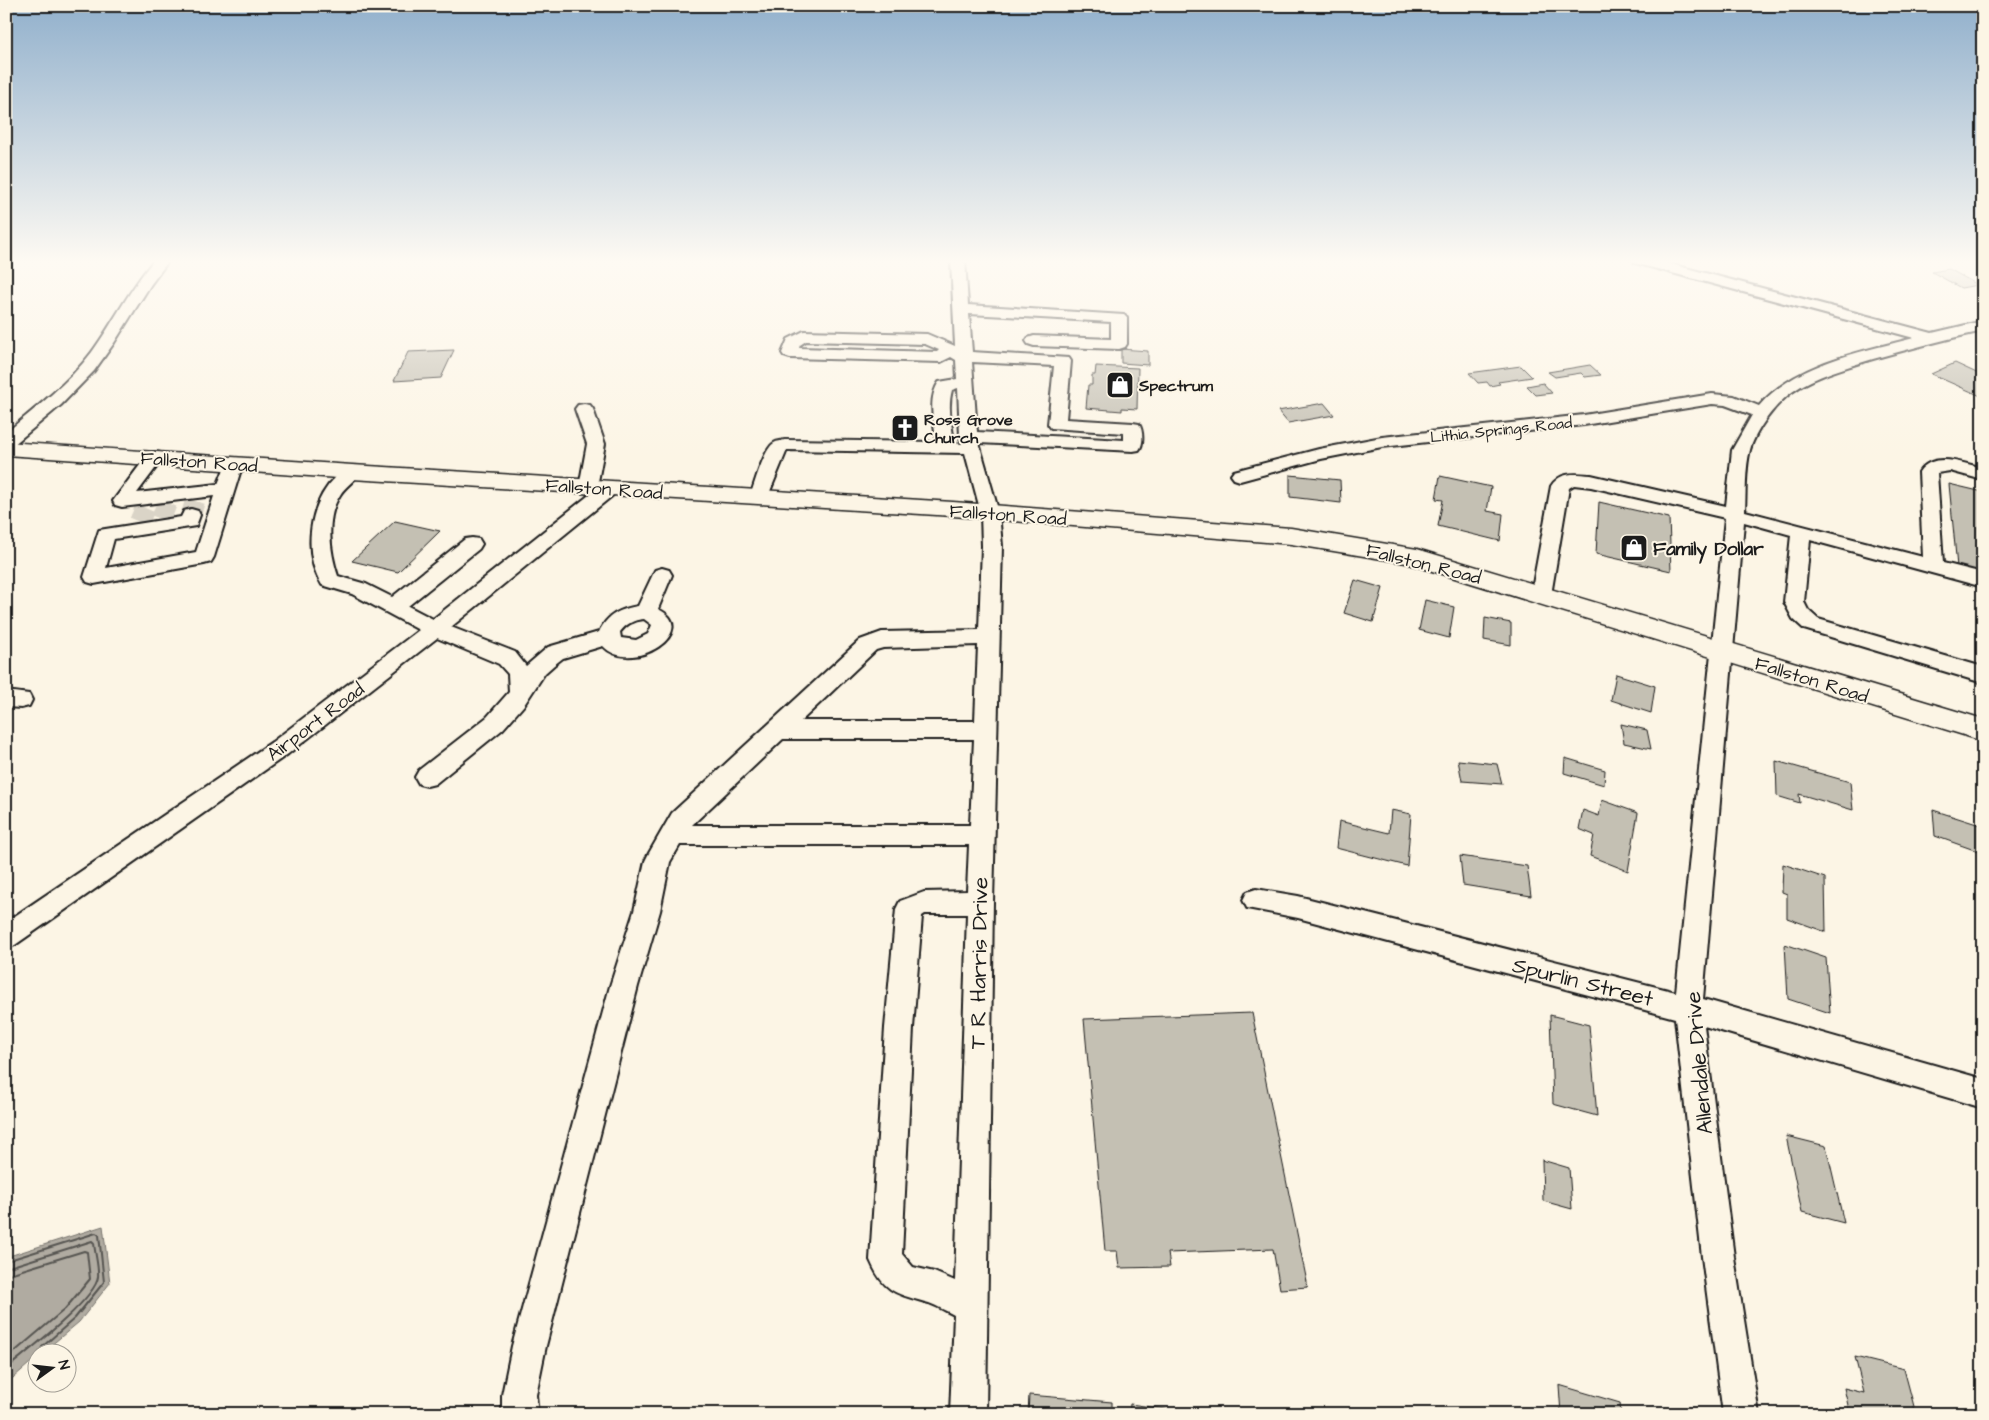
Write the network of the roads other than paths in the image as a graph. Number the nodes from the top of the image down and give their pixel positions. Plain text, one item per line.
1 (117, 326) edge
2 (958, 326) edge
3 (1119, 326) edge
4 (1886, 326) edge
5 (1982, 326) edge
6 (1929, 338) junction
7 (1034, 341) dead end
8 (954, 356) junction
9 (966, 382) junction
10 (584, 409) dead end
11 (1762, 413) junction
12 (6, 442) edge
13 (971, 443) junction
14 (6, 448) edge
15 (946, 448) junction
16 (155, 457) junction
17 (234, 463) junction
18 (352, 472) junction
19 (1983, 474) edge
20 (1240, 476) dead end
21 (599, 487) junction
22 (226, 489) junction
23 (759, 497) junction
24 (122, 501) junction
25 (194, 502) junction
26 (153, 513) junction
27 (990, 513) junction
28 (1735, 514) junction
29 (1801, 532) junction
30 (106, 534) junction
31 (472, 544) dead end
32 (1933, 567) junction
33 (662, 575) dead end
34 (1983, 580) edge
35 (1541, 595) junction
36 (393, 607) junction
37 (646, 612) junction
38 (435, 629) junction
39 (989, 636) junction
40 (609, 637) junction
41 (1721, 651) junction
42 (556, 652) junction
43 (507, 658) junction
44 (1983, 675) edge
45 (520, 692) junction
46 (778, 730) junction
47 (985, 730) junction
48 (1983, 730) edge
49 (427, 776) dead end
50 (672, 835) junction
51 (982, 835) junction
52 (1256, 900) dead end
53 (980, 902) junction
54 (6, 937) edge
55 (1688, 1008) junction
56 (1983, 1094) edge
57 (970, 1306) junction
58 (520, 1414) edge
59 (968, 1414) edge
60 (1741, 1414) edge

1 - 12 street
2 - 8 street, T R Harris Drive
3 - 7 street
4 - 6 street
5 - 6 street
6 - 11 street
8 - 8 street
8 - 9 street, T R Harris Drive
8 - 13 street
9 - 13 street, T R Harris Drive
9 - 15 street
10 - 21 street
11 - 20 street, Lithia Springs Road
11 - 28 street
13 - 15 street
13 - 27 street, T R Harris Drive
14 - 16 main road, Fallston Road
15 - 23 street
16 - 17 main road, Fallston Road
16 - 24 street
17 - 18 main road, Fallston Road
17 - 22 street
18 - 21 main road, Fallston Road
18 - 36 street
19 - 32 street
21 - 23 main road, Fallston Road
21 - 38 street, Airport Road
22 - 25 street
22 - 30 street
23 - 27 main road, Fallston Road
24 - 26 street
24 - 30 street
25 - 26 street
25 - 26 street
26 - 30 street
27 - 35 main road, Fallston Road
27 - 39 street, T R Harris Drive
28 - 29 street
28 - 35 street
28 - 41 street
29 - 32 street
29 - 44 street
31 - 36 street
32 - 34 street
33 - 37 street
35 - 41 main road, Fallston Road
36 - 38 street
37 - 40 street
37 - 40 street
38 - 43 street
38 - 54 street, Airport Road
39 - 46 street
39 - 47 street, T R Harris Drive
40 - 42 street
41 - 48 main road, Fallston Road
41 - 55 street, Allendale Drive
42 - 43 street
42 - 45 street
43 - 45 street
45 - 49 street
46 - 47 street
46 - 50 street
47 - 51 street, T R Harris Drive
50 - 51 street
50 - 58 street
51 - 53 street, T R Harris Drive
52 - 55 street, Spurlin Street
53 - 57 street, T R Harris Drive
53 - 57 street
55 - 56 street, Spurlin Street
55 - 60 street, Allendale Drive
57 - 59 street, T R Harris Drive

